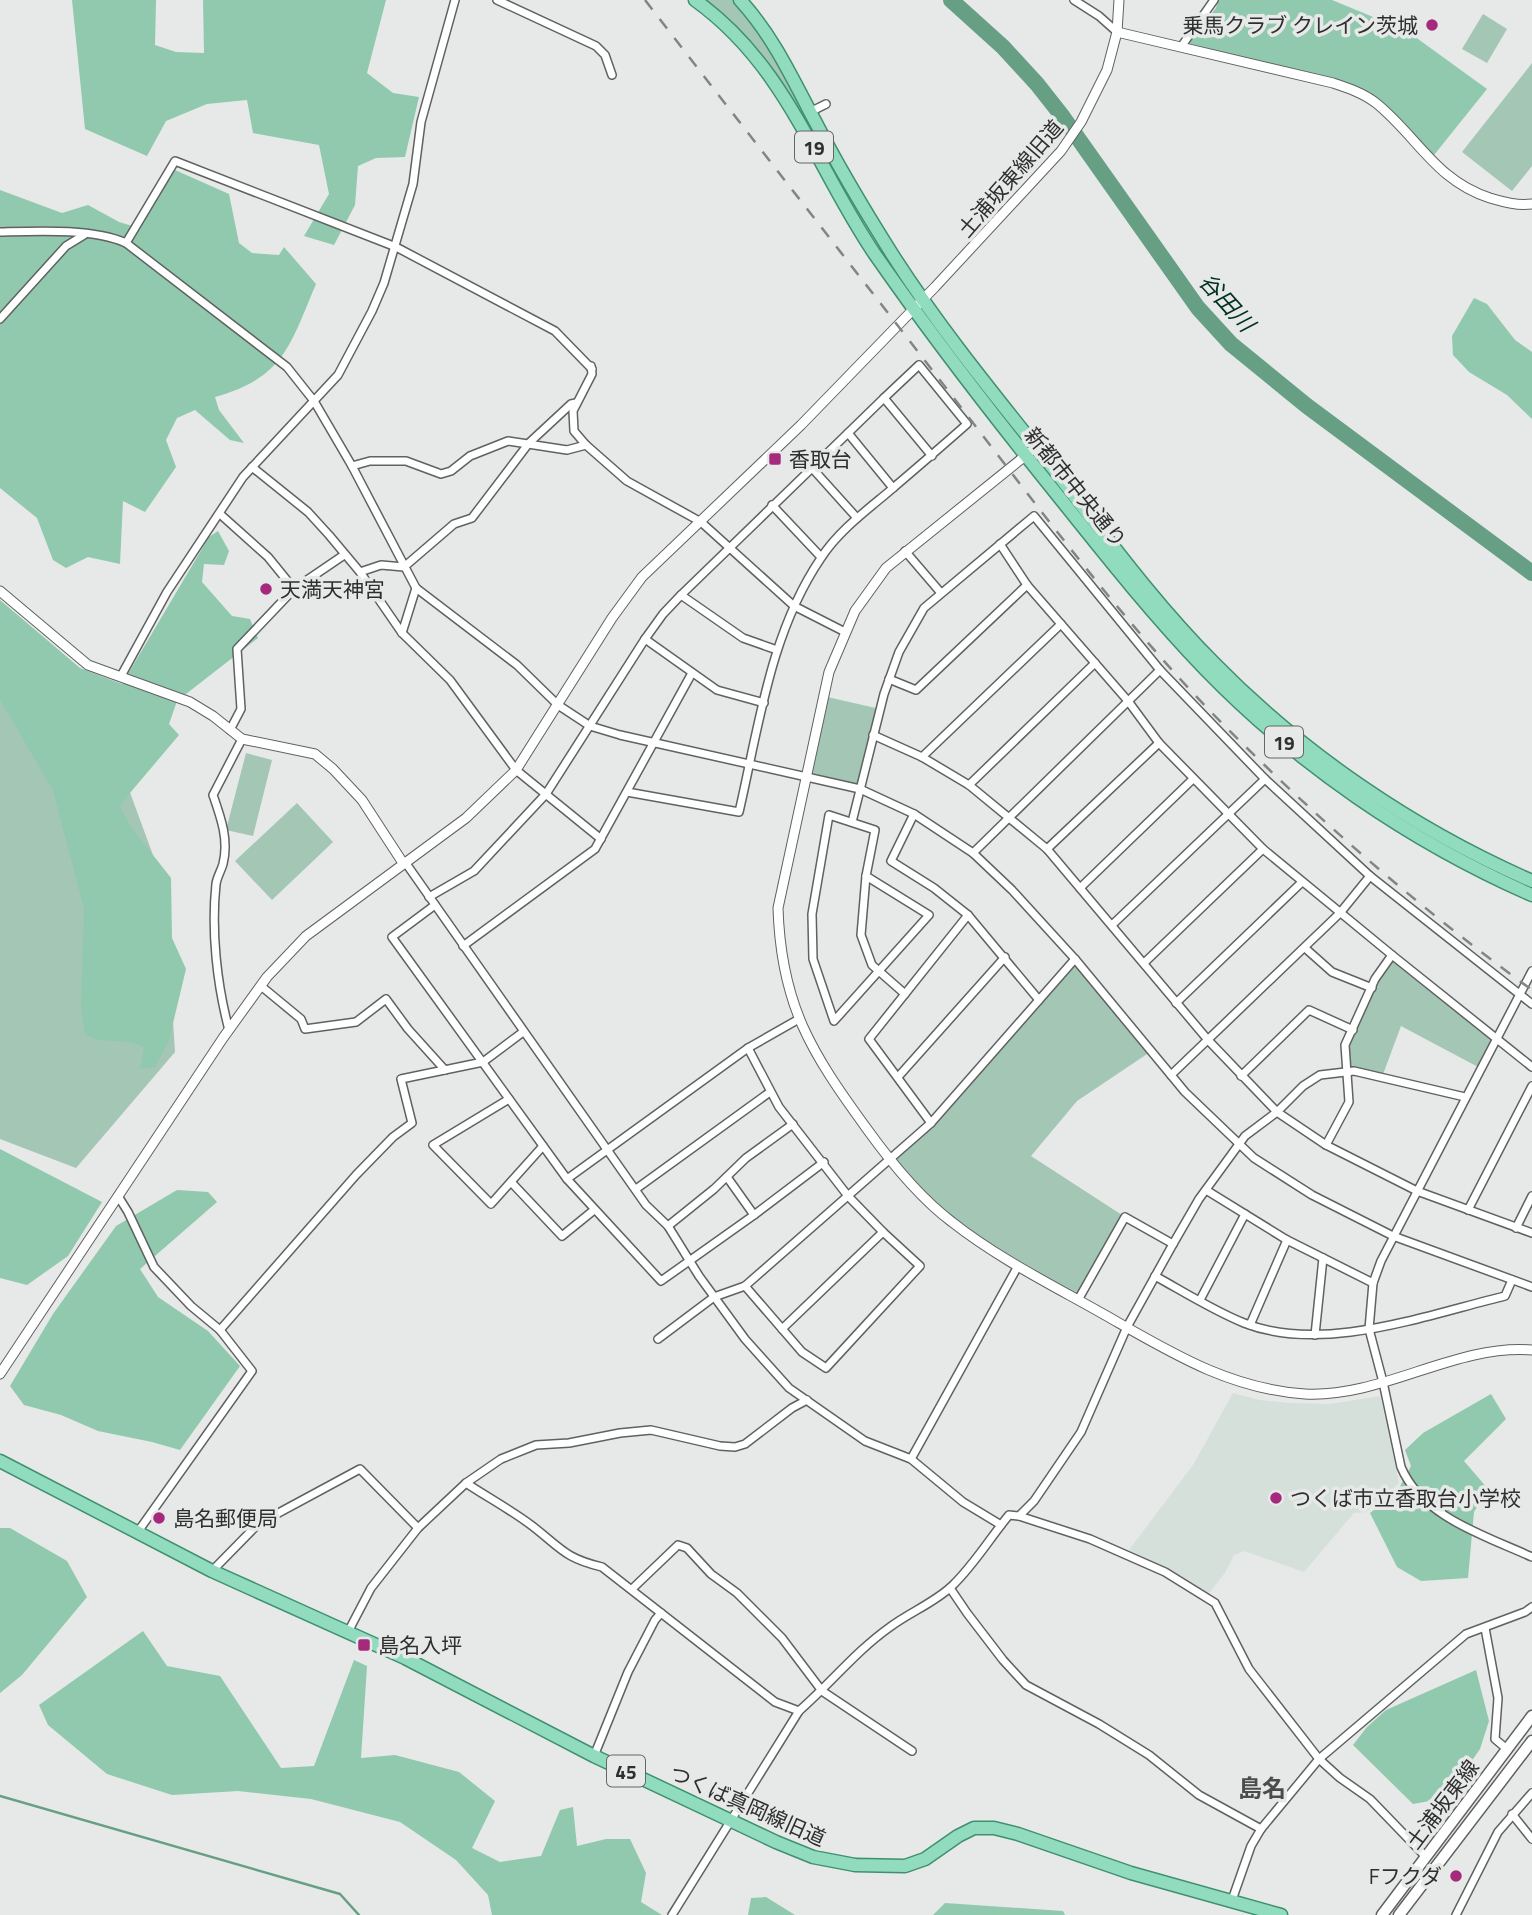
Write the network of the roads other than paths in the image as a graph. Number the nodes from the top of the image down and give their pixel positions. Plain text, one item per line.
1 (456, 0) edge
2 (497, 0) edge
3 (695, 0) edge
4 (740, 0) edge
5 (1074, 0) edge
6 (1119, 0) edge
7 (1214, 0) edge
8 (1117, 32) junction
9 (1181, 47) junction
10 (612, 75) dead end
11 (826, 104) dead end
12 (810, 112) junction
13 (1532, 204) edge
14 (0, 232) edge
15 (85, 234) junction
16 (126, 243) junction
17 (396, 247) junction
18 (919, 305) junction
19 (0, 319) edge
20 (884, 398) junction
21 (314, 401) junction
22 (577, 403) junction
23 (848, 433) junction
24 (529, 443) junction
25 (586, 445) junction
26 (1031, 452) junction
27 (932, 456) junction
28 (352, 466) junction
29 (252, 467) junction
30 (812, 468) junction
31 (893, 488) junction
32 (772, 505) junction
33 (219, 514) junction
34 (857, 518) junction
35 (701, 522) junction
36 (1000, 544) junction
37 (730, 548) junction
38 (905, 551) junction
39 (344, 555) junction
40 (821, 556) junction
41 (404, 567) junction
42 (360, 572) junction
43 (1027, 585) junction
44 (416, 588) junction
45 (294, 590) junction
46 (0, 592) edge
47 (941, 593) junction
48 (681, 595) junction
49 (794, 606) junction
50 (1061, 624) junction
51 (401, 632) junction
52 (845, 632) junction
53 (645, 639) junction
54 (777, 650) junction
55 (1095, 663) junction
56 (1160, 670) junction
57 (692, 673) junction
58 (121, 676) junction
59 (890, 679) junction
60 (1128, 701) junction
61 (764, 704) junction
62 (558, 705) junction
63 (590, 726) junction
64 (230, 730) junction
65 (873, 735) junction
66 (242, 739) junction
67 (653, 743) junction
68 (1159, 743) junction
69 (922, 757) junction
70 (751, 764) junction
71 (516, 770) junction
72 (804, 777) junction
73 (1193, 779) junction
74 (1265, 779) junction
75 (969, 785) junction
76 (860, 789) junction
77 (627, 792) junction
78 (545, 794) junction
79 (914, 814) junction
80 (1229, 814) junction
81 (1008, 817) junction
82 (852, 822) junction
83 (601, 839) junction
84 (1047, 849) junction
85 (1263, 849) junction
86 (973, 853) junction
87 (404, 862) junction
88 (866, 876) junction
89 (1370, 876) junction
90 (1532, 881) edge
91 (1302, 882) junction
92 (1080, 888) junction
93 (1532, 895) edge
94 (429, 897) junction
95 (435, 905) junction
96 (1340, 913) junction
97 (968, 915) junction
98 (1112, 925) junction
99 (463, 946) junction
100 (1305, 948) junction
101 (1392, 956) junction
102 (1004, 957) junction
103 (1075, 959) junction
104 (1144, 963) junction
105 (1532, 971) edge
106 (880, 972) junction
107 (261, 986) junction
108 (1372, 988) junction
109 (905, 994) junction
110 (1520, 996) junction
111 (1039, 1000) junction
112 (1176, 1003) junction
113 (1532, 1004) edge
114 (799, 1019) junction
115 (229, 1030) junction
116 (1353, 1030) junction
117 (523, 1032) junction
118 (1497, 1038) junction
119 (1208, 1040) junction
120 (748, 1048) junction
121 (483, 1062) junction
122 (1532, 1067) edge
123 (445, 1070) junction
124 (1346, 1071) junction
125 (1171, 1075) junction
126 (1241, 1076) junction
127 (898, 1077) junction
128 (1532, 1086) edge
129 (770, 1092) junction
130 (1465, 1097) junction
131 (509, 1099) junction
132 (1277, 1112) junction
133 (932, 1123) junction
134 (793, 1124) junction
135 (1238, 1144) junction
136 (1326, 1145) junction
137 (543, 1146) junction
138 (606, 1150) junction
139 (888, 1159) junction
140 (824, 1162) junction
141 (727, 1177) junction
142 (567, 1180) junction
143 (511, 1182) junction
144 (636, 1189) junction
145 (1206, 1189) junction
146 (1417, 1191) junction
147 (118, 1196) junction
148 (848, 1196) junction
149 (1532, 1196) edge
150 (594, 1210) junction
151 (1468, 1210) junction
152 (1244, 1213) junction
153 (754, 1215) junction
154 (668, 1226) junction
155 (1516, 1228) junction
156 (883, 1232) junction
157 (1532, 1233) edge
158 (1393, 1237) junction
159 (1287, 1240) junction
160 (1172, 1244) junction
161 (1323, 1258) junction
162 (690, 1259) junction
163 (1018, 1266) junction
164 (1155, 1276) junction
165 (1512, 1280) junction
166 (1373, 1283) junction
167 (745, 1286) junction
168 (1532, 1287) edge
169 (714, 1297) junction
170 (1078, 1300) junction
171 (1200, 1300) junction
172 (1250, 1325) junction
173 (1127, 1327) junction
174 (782, 1329) junction
175 (1369, 1329) junction
176 (220, 1330) junction
177 (1315, 1335) junction
178 (658, 1339) dead end
179 (1532, 1350) edge
180 (0, 1374) edge
181 (1383, 1382) junction
182 (807, 1400) junction
183 (911, 1459) junction
184 (0, 1461) edge
185 (466, 1483) junction
186 (1019, 1516) junction
187 (1001, 1525) junction
188 (418, 1528) junction
189 (136, 1534) junction
190 (1532, 1557) edge
191 (212, 1571) junction
192 (950, 1588) junction
193 (632, 1589) junction
194 (1532, 1606) edge
195 (661, 1613) junction
196 (1485, 1628) junction
197 (348, 1632) junction
198 (822, 1691) junction
199 (799, 1711) junction
200 (1532, 1716) edge
201 (1532, 1741) edge
202 (912, 1751) dead end
203 (1508, 1751) junction
204 (594, 1756) junction
205 (1320, 1759) junction
206 (1532, 1793) edge
207 (1512, 1814) junction
208 (729, 1820) junction
209 (1261, 1829) junction
210 (1532, 1839) edge
211 (1426, 1857) junction
212 (1232, 1900) junction
213 (672, 1915) edge
214 (1281, 1915) edge
215 (1382, 1915) edge
216 (1399, 1915) edge
217 (1456, 1915) edge

1 - 17 street
2 - 10 street
3 - 18 main road, 新都市中央通り / 19
4 - 12 main road, 新都市中央通り / 19
5 - 8 street
6 - 8 street, 土浦坂東線旧道
7 - 9 street
8 - 9 street
8 - 18 street, 土浦坂東線旧道
9 - 13 street
11 - 12 street
12 - 18 main road, 新都市中央通り / 19
14 - 15 street
15 - 16 street
15 - 19 street
16 - 17 street
16 - 21 street
17 - 21 street
17 - 22 street
18 - 26 main road, 新都市中央通り / 19
18 - 35 street, 土浦坂東線旧道
20 - 23 street
20 - 27 street
20 - 27 street
21 - 28 street
21 - 29 street
22 - 24 street
22 - 25 street
23 - 30 street
23 - 31 street
24 - 25 street
24 - 28 street
24 - 41 street
25 - 35 street
26 - 38 street
26 - 90 main road, 新都市中央通り / 19
26 - 93 main road, 新都市中央通り / 19
27 - 31 street
28 - 41 street
29 - 33 street
29 - 39 street
30 - 32 street
30 - 34 street
31 - 34 street
32 - 37 street
32 - 40 street
33 - 45 street
33 - 58 street
34 - 40 street
35 - 37 street
35 - 62 street, 土浦坂東線旧道
36 - 43 street
36 - 47 street
36 - 56 street
37 - 48 street
37 - 49 street
38 - 47 street
38 - 52 street
39 - 42 street
39 - 45 street
40 - 49 street
41 - 42 street
41 - 44 street
42 - 51 street
43 - 50 street
43 - 59 street
44 - 51 street
44 - 62 street
45 - 64 street
46 - 58 street
47 - 59 street
48 - 53 street
48 - 54 street
49 - 52 street
49 - 54 street
50 - 55 street
50 - 69 street
51 - 71 street
52 - 72 street
53 - 57 street
53 - 63 street
54 - 61 street
55 - 60 street
55 - 75 street
56 - 60 street
56 - 74 street
57 - 61 street
57 - 67 street
58 - 64 street
59 - 65 street
60 - 68 street
60 - 81 street
61 - 70 street
62 - 63 street
62 - 71 street, 土浦坂東線旧道
63 - 67 street
63 - 78 street
64 - 66 street
65 - 69 street
65 - 76 street
66 - 87 street
66 - 115 street
67 - 70 street
67 - 77 street
68 - 73 street
68 - 84 street
69 - 75 street
70 - 72 street
70 - 77 street
71 - 78 street
71 - 87 street, 土浦坂東線旧道
72 - 76 street
72 - 114 street
73 - 80 street
73 - 92 street
74 - 80 street
74 - 89 street
75 - 81 street
76 - 79 street
76 - 82 street
77 - 83 street
78 - 83 street
78 - 94 street
79 - 86 street
79 - 97 street
80 - 85 street
80 - 98 street
81 - 84 street
81 - 86 street
82 - 88 street
82 - 106 street
83 - 99 street
84 - 92 street
85 - 91 street
85 - 104 street
86 - 103 street
87 - 94 street
87 - 107 street, 土浦坂東線旧道
88 - 106 street
88 - 106 street
89 - 96 street
89 - 110 street
91 - 96 street
91 - 112 street
92 - 98 street
94 - 95 street
95 - 99 street
95 - 121 street
96 - 100 street
96 - 101 street
97 - 102 street
97 - 109 street
98 - 104 street
99 - 117 street
100 - 108 street
100 - 119 street
101 - 108 street
101 - 118 street
102 - 111 street
102 - 127 street
103 - 111 street
103 - 125 street
104 - 112 street
105 - 110 street
106 - 109 street
107 - 115 street, 土浦坂東線旧道
107 - 123 street
108 - 116 street
109 - 127 street
110 - 113 street
110 - 118 street
111 - 133 street
112 - 119 street
114 - 120 street
114 - 139 street
115 - 147 street, 土浦坂東線旧道
116 - 124 street
116 - 126 street
117 - 121 street
117 - 138 street
118 - 122 street
118 - 130 street
119 - 125 street
119 - 126 street
120 - 129 street
120 - 138 street
121 - 123 street
121 - 131 street
123 - 176 street
124 - 130 street
124 - 132 street
124 - 136 street
125 - 135 street
126 - 132 street
127 - 133 street
128 - 151 street
129 - 134 street
129 - 144 street
130 - 146 street
131 - 137 street
131 - 143 street
132 - 135 street
132 - 136 street
133 - 139 street
134 - 140 street
134 - 141 street
135 - 145 street
135 - 158 street
136 - 146 street
137 - 142 street
137 - 143 street
138 - 142 street
138 - 144 street
139 - 148 street
139 - 163 street
140 - 148 street
140 - 153 street
141 - 153 street
141 - 154 street
142 - 150 street
143 - 150 street
144 - 154 street
145 - 152 street
145 - 160 street
146 - 151 street
146 - 158 street
147 - 176 street
147 - 180 street, 土浦坂東線旧道
148 - 156 street
148 - 167 street
149 - 155 street
150 - 162 street
151 - 155 street
152 - 159 street
152 - 171 street
153 - 162 street
154 - 162 street
155 - 157 street
156 - 174 street
156 - 174 street
158 - 165 street
158 - 166 street
159 - 161 street
159 - 172 street
160 - 164 street
160 - 170 street
161 - 166 street
161 - 177 street
162 - 169 street
163 - 170 street
163 - 183 street
164 - 171 street
164 - 173 street
165 - 168 street
165 - 175 street
166 - 175 street
167 - 169 street
167 - 174 street
169 - 178 street
169 - 182 street
170 - 173 street
171 - 172 street
172 - 177 street
173 - 181 street
173 - 186 street
175 - 177 street
175 - 181 street
176 - 189 street
179 - 181 street
181 - 190 street
182 - 183 street
182 - 185 street
183 - 187 street
184 - 189 main road, つくば真岡線旧道 / 45
185 - 188 street
185 - 193 street
186 - 187 street
186 - 205 street
187 - 192 street
188 - 191 street
188 - 197 street
189 - 191 main road, つくば真岡線旧道 / 45
191 - 197 main road, つくば真岡線旧道 / 45
192 - 198 street
192 - 209 street
193 - 195 street
193 - 198 street
194 - 196 street
195 - 199 street
195 - 204 street
196 - 203 street
196 - 205 street
197 - 204 main road, つくば真岡線旧道 / 45
198 - 199 street
198 - 202 street
199 - 208 street
200 - 203 main road, 土浦坂東線
201 - 216 main road, 土浦坂東線
203 - 211 main road, 土浦坂東線
204 - 208 main road, つくば真岡線旧道 / 45
205 - 209 street
205 - 211 street
206 - 207 street
207 - 210 street
207 - 217 street
208 - 212 main road, つくば真岡線旧道 / 45
208 - 213 street
209 - 212 street
211 - 215 main road, 土浦坂東線
212 - 214 main road, つくば真岡線旧道 / 45

